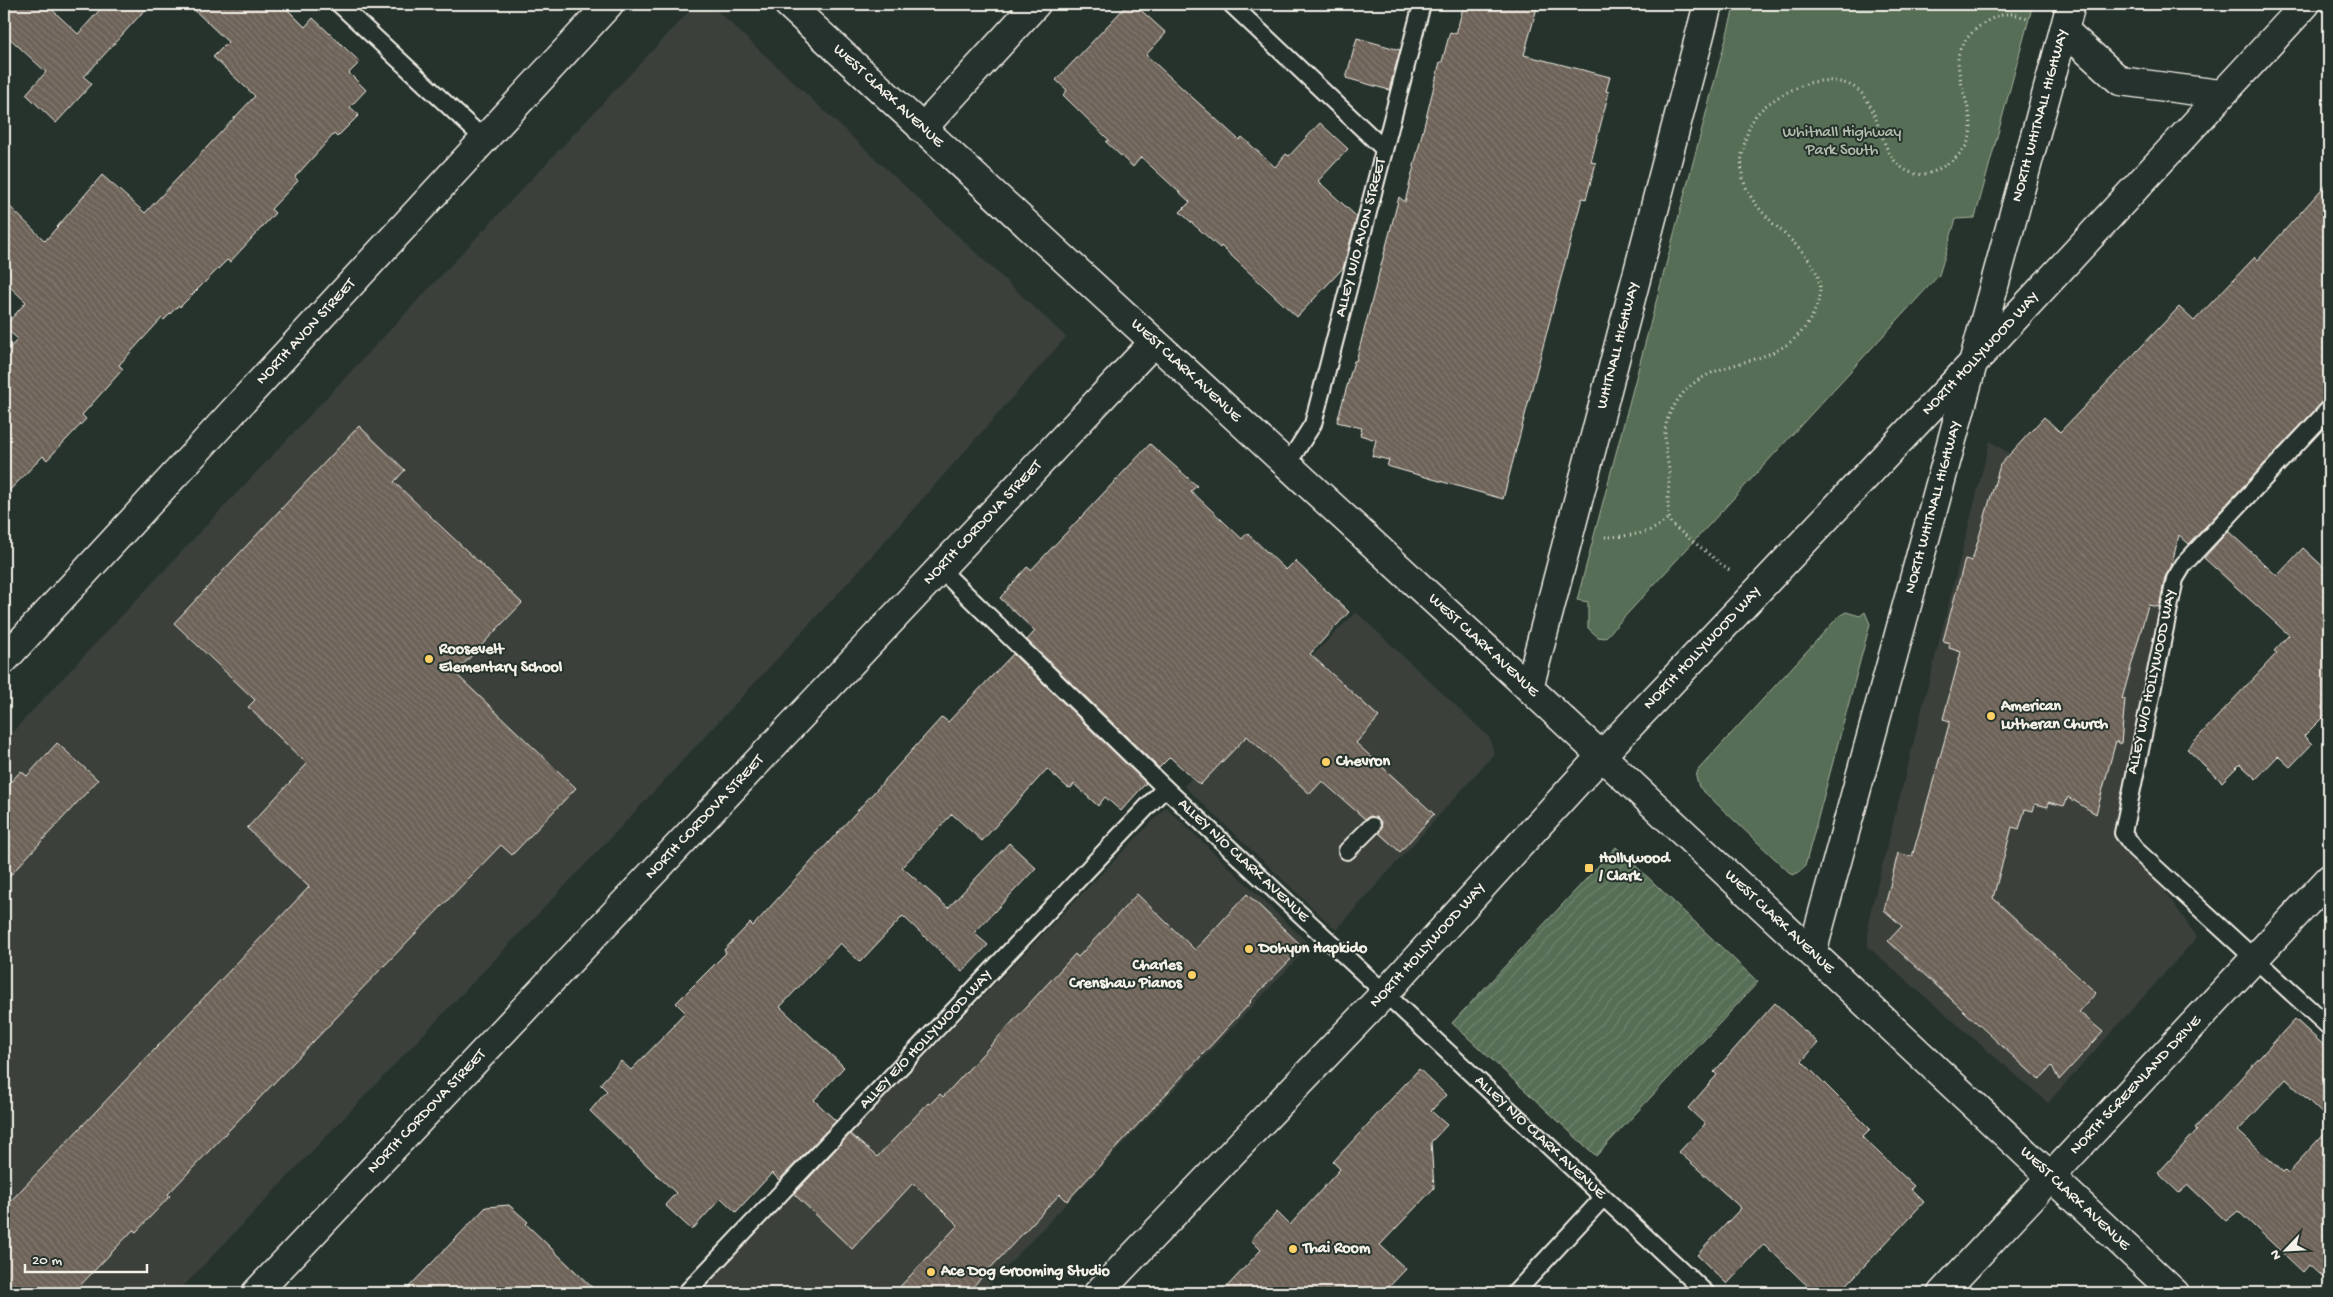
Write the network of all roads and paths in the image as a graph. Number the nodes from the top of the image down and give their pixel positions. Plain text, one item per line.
1 (339, 4) edge
2 (609, 4) edge
3 (788, 4) edge
4 (1036, 4) edge
5 (1231, 4) edge
6 (1422, 4) edge
7 (1708, 4) edge
8 (2071, 4) edge
9 (2306, 4) edge
10 (2064, 30) junction
11 (2220, 94) junction
12 (922, 130) junction
13 (485, 140) junction
14 (1383, 148) junction
15 (1154, 342) junction
16 (1974, 362) junction
17 (2329, 409) edge
18 (1287, 465) junction
19 (1669, 517) junction
20 (1569, 538) junction
21 (939, 568) junction
22 (1755, 592) junction
23 (4, 660) edge
24 (1529, 688) junction
25 (1601, 756) junction
26 (1166, 788) junction
27 (1372, 826) dead end
28 (1347, 851) dead end
29 (2329, 879) edge
30 (1812, 953) junction
31 (2255, 958) junction
32 (1385, 993) junction
33 (2329, 1027) edge
34 (2050, 1177) junction
35 (1603, 1198) junction
36 (256, 1293) edge
37 (686, 1293) edge
38 (1098, 1293) edge
39 (1515, 1293) edge
40 (1706, 1293) edge
41 (1942, 1293) edge
42 (2175, 1293) edge

1 - 13 lane
2 - 13 street, NORTH AVON STREET
3 - 12 street, WEST CLARK AVENUE
4 - 12 street
5 - 14 lane
6 - 14 lane, ALLEY W/O AVON STREET
7 - 20 street, WHITNALL HIGHWAY
8 - 10 street, NORTH WHITNALL HIGHWAY
9 - 11 street, NORTH HOLLYWOOD WAY
10 - 11 street
10 - 16 street, NORTH WHITNALL HIGHWAY
10 - 19 path
11 - 16 street, NORTH HOLLYWOOD WAY
12 - 15 street, WEST CLARK AVENUE
13 - 23 street, NORTH AVON STREET
14 - 18 lane, ALLEY W/O AVON STREET
15 - 18 street, WEST CLARK AVENUE
15 - 21 street, NORTH CORDOVA STREET
16 - 22 street, NORTH HOLLYWOOD WAY
16 - 30 street, NORTH WHITNALL HIGHWAY
17 - 31 lane, ALLEY W/O HOLLYWOOD WAY
18 - 24 street, WEST CLARK AVENUE
19 - 20 path
19 - 22 path
20 - 24 street, WHITNALL HIGHWAY
21 - 26 lane, ALLEY N/O CLARK AVENUE
21 - 36 street, NORTH CORDOVA STREET
22 - 25 street, NORTH HOLLYWOOD WAY
24 - 25 street, WEST CLARK AVENUE
25 - 30 street, WEST CLARK AVENUE
25 - 32 street, NORTH HOLLYWOOD WAY
26 - 32 lane, ALLEY N/O CLARK AVENUE
26 - 37 lane, ALLEY E/O HOLLYWOOD WAY
27 - 28 lane
29 - 31 street, NORTH SCREENLAND DRIVE
30 - 34 street, WEST CLARK AVENUE
31 - 33 lane
31 - 34 street, NORTH SCREENLAND DRIVE
32 - 35 lane, ALLEY N/O CLARK AVENUE
32 - 38 street, NORTH HOLLYWOOD WAY
34 - 41 street, NORTH SCREENLAND DRIVE
34 - 42 street, WEST CLARK AVENUE
35 - 39 lane
35 - 40 lane, ALLEY N/O CLARK AVENUE

